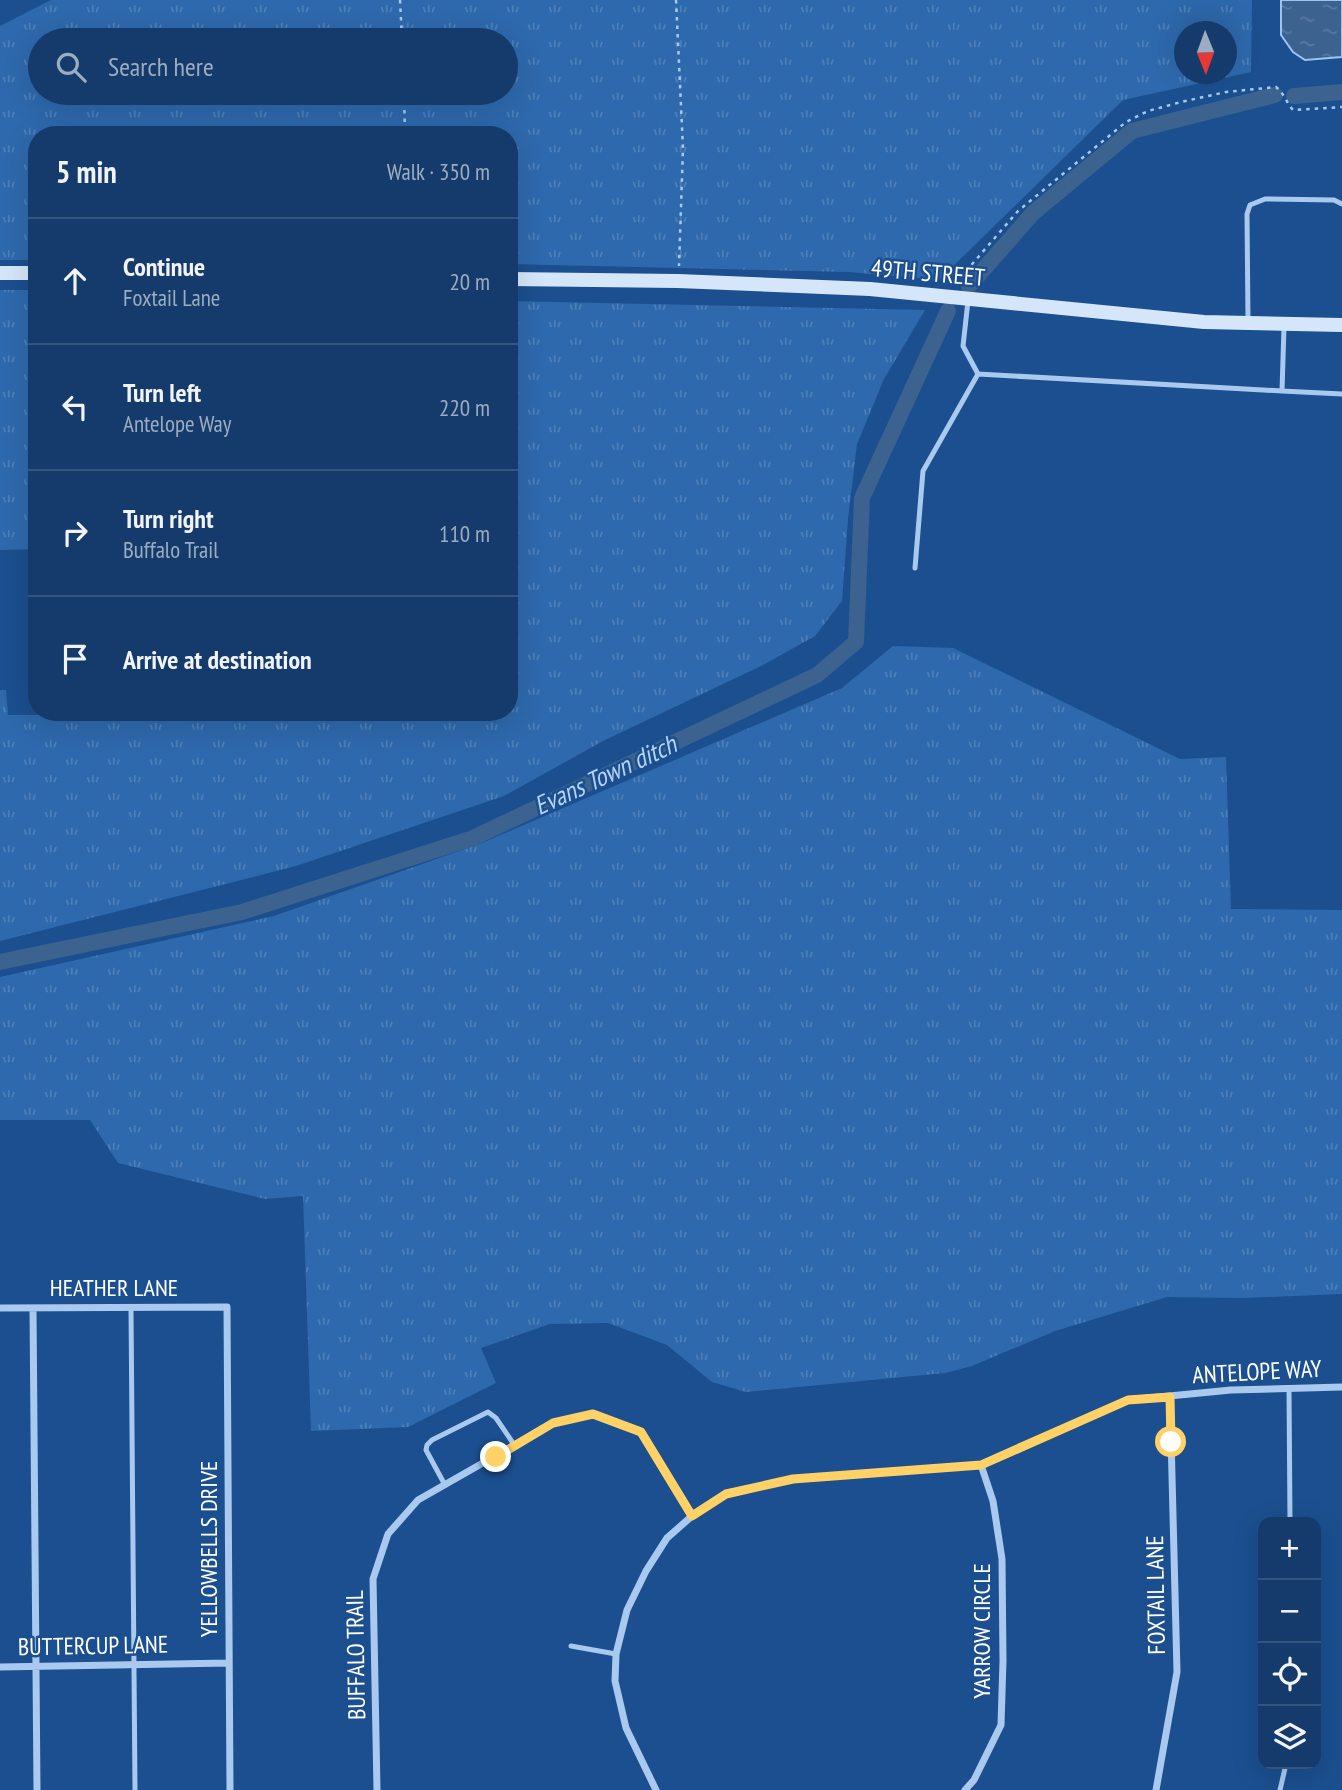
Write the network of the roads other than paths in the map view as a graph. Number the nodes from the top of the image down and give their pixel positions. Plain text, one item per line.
1 (1342, 204) edge
2 (0, 273) edge
3 (28, 273) edge
4 (518, 279) edge
5 (968, 299) junction
6 (1248, 323) junction
7 (1284, 324) junction
8 (1342, 325) edge
9 (978, 374) junction
10 (1282, 391) junction
11 (1342, 394) edge
12 (915, 568) dead end
13 (227, 1307) joint
14 (0, 1308) edge
15 (33, 1308) junction
16 (131, 1308) junction
17 (1342, 1387) edge
18 (1289, 1389) junction
19 (1170, 1397) junction
20 (515, 1446) junction
21 (981, 1465) junction
22 (445, 1486) junction
23 (692, 1516) junction
24 (1290, 1517) edge
25 (571, 1646) dead end
26 (616, 1654) junction
27 (229, 1662) junction
28 (134, 1664) junction
29 (36, 1666) junction
30 (0, 1667) edge
31 (1285, 1769) edge
32 (652, 1789) edge
33 (37, 1790) edge
34 (135, 1790) edge
35 (230, 1790) edge
36 (377, 1790) edge
37 (965, 1790) edge
38 (1156, 1790) edge
39 (1280, 1790) edge

1 - 6 lane
2 - 3 street
4 - 5 street, 49TH STREET
5 - 6 street, 49TH STREET
5 - 9 lane
6 - 7 street, 49TH STREET
7 - 8 street, 49TH STREET
7 - 10 lane
9 - 10 lane
9 - 12 lane
10 - 11 lane
13 - 16 street, HEATHER LANE
13 - 27 street, YELLOWBELLS DRIVE
14 - 15 street, HEATHER LANE
15 - 16 street, HEATHER LANE
15 - 29 street
16 - 28 lane
17 - 18 street, ANTELOPE WAY
18 - 19 street, ANTELOPE WAY
18 - 24 lane
19 - 21 street, ANTELOPE WAY
19 - 38 street, FOXTAIL LANE
20 - 22 street, BUFFALO TRAIL
20 - 22 lane
20 - 23 street, BUFFALO TRAIL
21 - 23 street, ANTELOPE WAY
21 - 37 street, YARROW CIRCLE
22 - 36 street, BUFFALO TRAIL
23 - 26 street
25 - 26 lane
26 - 32 street
27 - 28 street, BUTTERCUP LANE
27 - 35 street, YELLOWBELLS DRIVE
28 - 29 street, BUTTERCUP LANE
28 - 34 lane
29 - 30 street, BUTTERCUP LANE
29 - 33 street
31 - 39 lane

